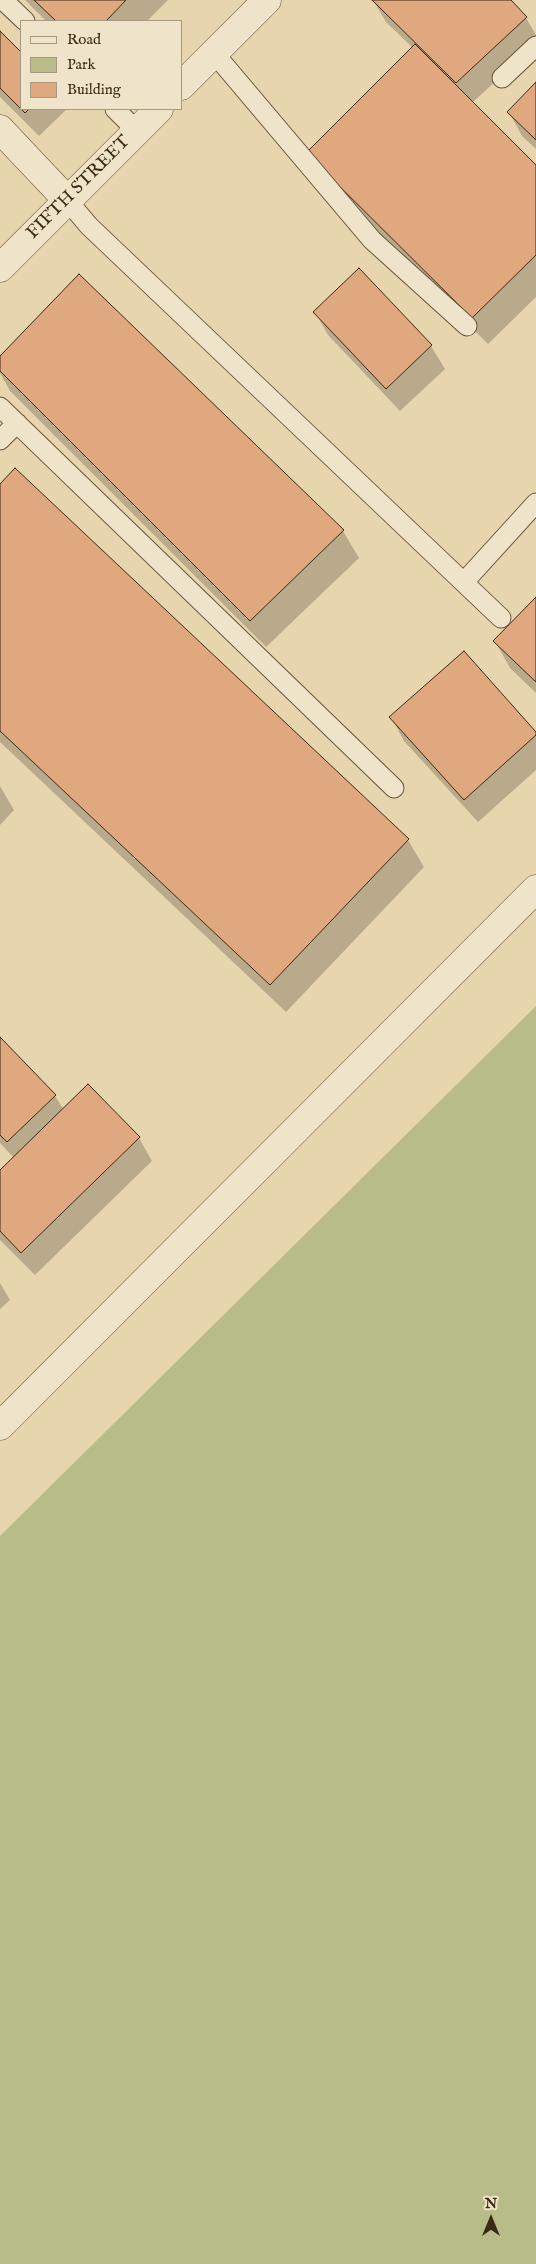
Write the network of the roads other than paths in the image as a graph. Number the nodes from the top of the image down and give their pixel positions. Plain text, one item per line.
1 (4, 0) edge
2 (267, 0) edge
3 (24, 20) edge
4 (536, 46) edge
5 (214, 53) junction
6 (502, 78) dead end
7 (182, 85) edge
8 (116, 110) edge
9 (158, 110) edge
10 (0, 130) edge
11 (137, 131) junction
12 (67, 200) junction
13 (0, 268) edge
14 (467, 326) dead end
15 (0, 407) edge
16 (17, 423) junction
17 (0, 440) edge
18 (536, 504) edge
19 (464, 582) junction
20 (501, 618) dead end
21 (394, 788) dead end
22 (536, 890) edge
23 (0, 1426) edge

1 - 3 lane
2 - 5 street
4 - 6 lane
5 - 7 street
5 - 14 lane
8 - 11 lane
9 - 11 street, FIFTH STREET
10 - 12 street
11 - 12 street, FIFTH STREET
12 - 13 street, FIFTH STREET
12 - 19 lane
15 - 16 lane
16 - 17 lane
16 - 21 lane
18 - 19 lane
19 - 20 lane
22 - 23 street

